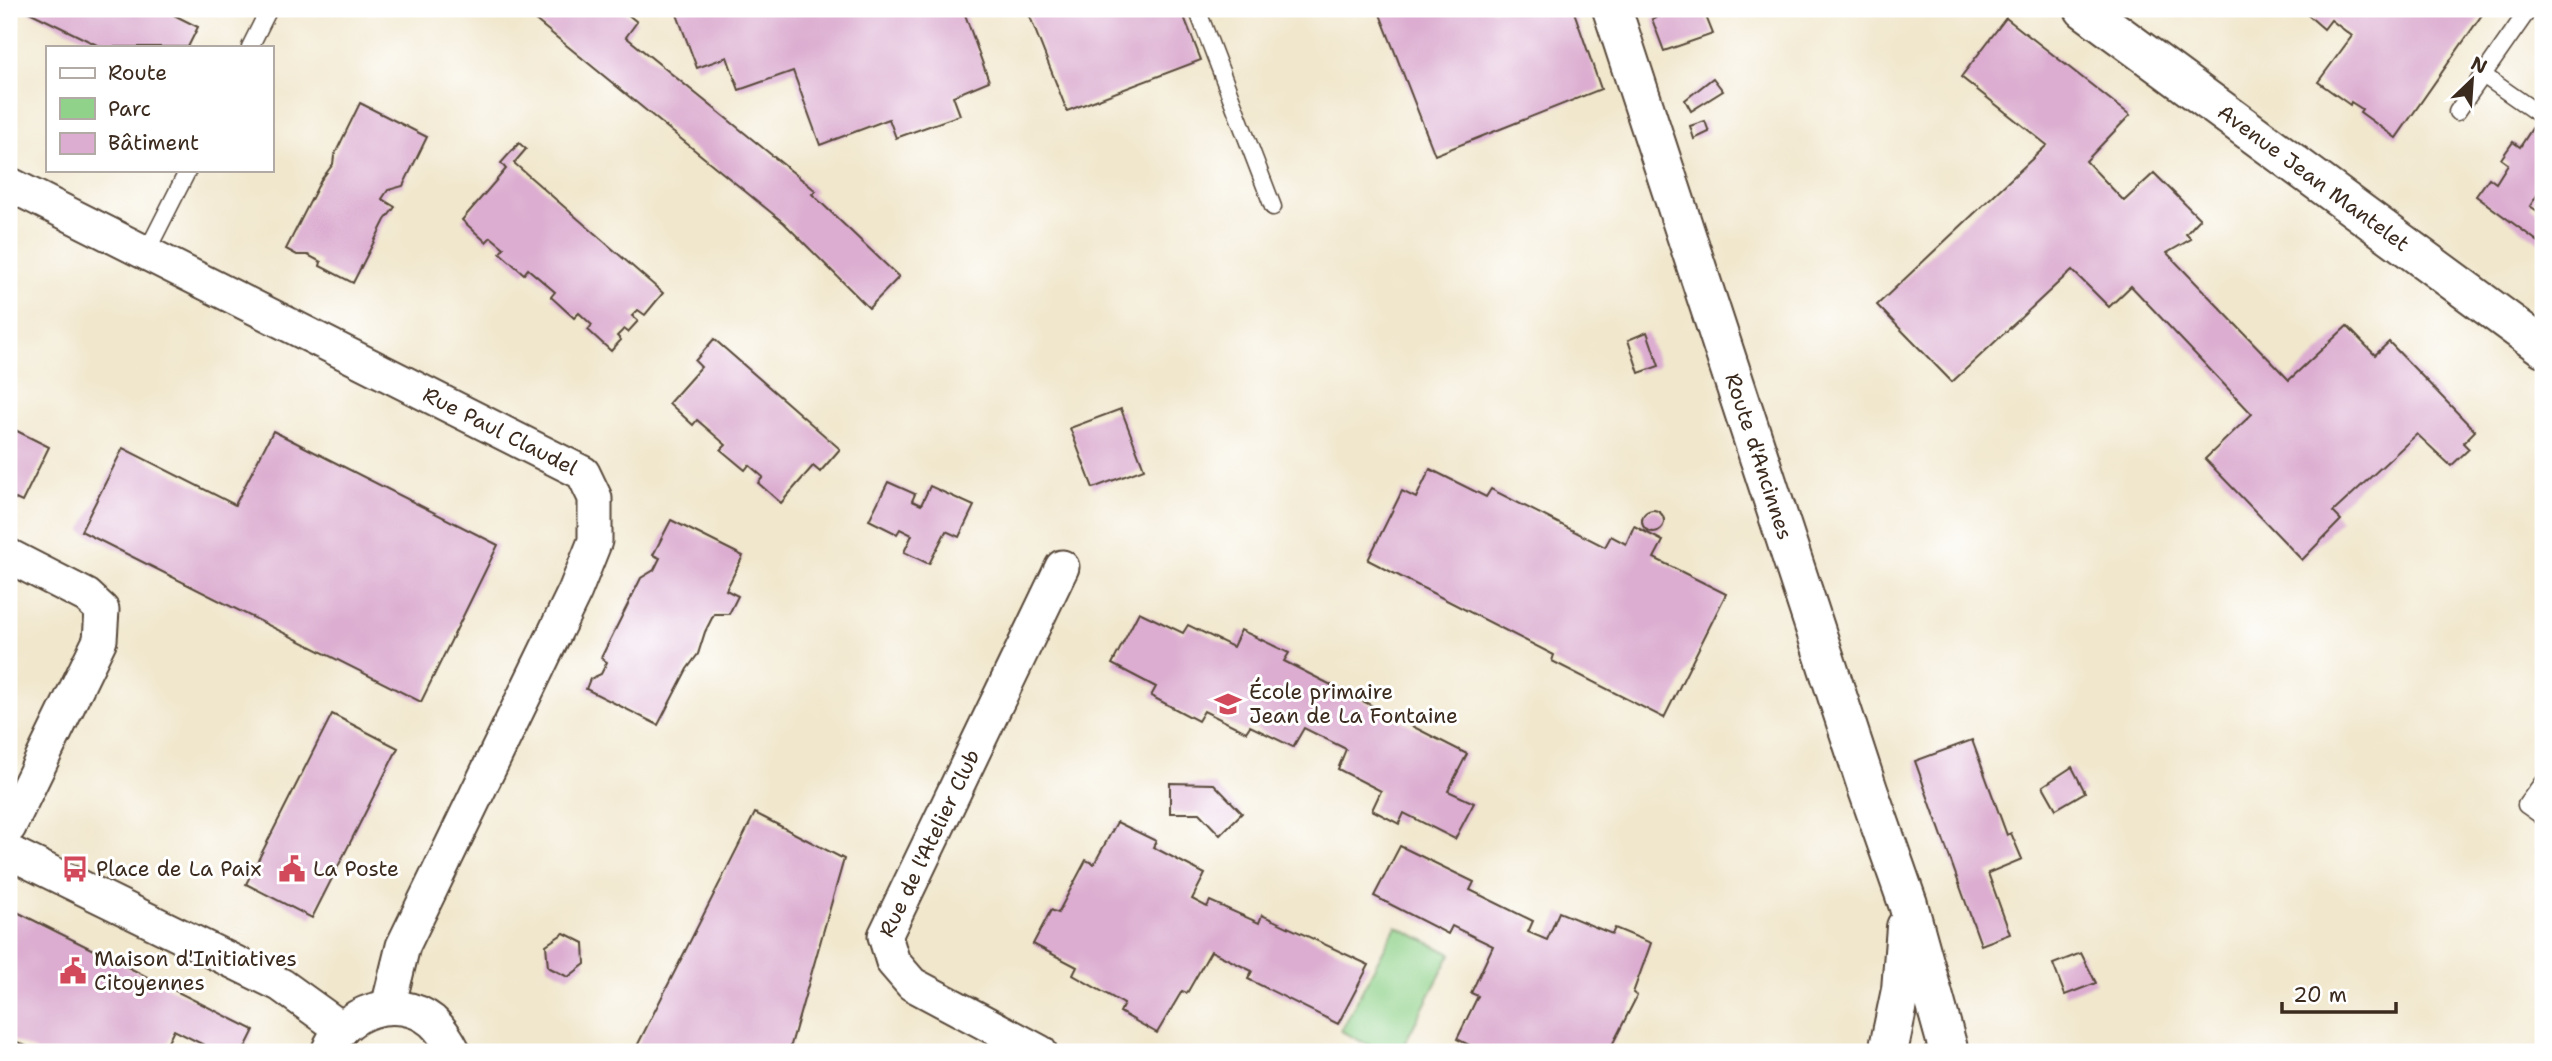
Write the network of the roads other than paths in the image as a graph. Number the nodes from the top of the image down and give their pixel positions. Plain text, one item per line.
1 (269, 9) edge
2 (1197, 9) edge
3 (1612, 9) edge
4 (2084, 9) edge
5 (2529, 9) edge
6 (250, 46) edge
7 (2483, 75) junction
8 (2457, 112) dead end
9 (2543, 117) edge
10 (187, 172) edge
11 (9, 184) edge
12 (1273, 207) dead end
13 (146, 253) junction
14 (2540, 338) edge
15 (9, 556) edge
16 (1062, 567) dead end
17 (2543, 782) edge
18 (2543, 817) edge
19 (9, 827) edge
20 (9, 852) edge
21 (1908, 904) junction
22 (388, 1007) junction
23 (335, 1040) edge
24 (454, 1052) edge
25 (1040, 1052) edge
26 (1888, 1052) edge
27 (1898, 1052) edge
28 (1921, 1052) edge
29 (1950, 1052) edge

1 - 6 lane
2 - 12 lane
3 - 21 main road, Route d'Ancinnes
4 - 14 main road, Avenue Jean Mantelet
5 - 7 lane
7 - 8 lane
7 - 9 lane
10 - 13 lane
11 - 13 street, Rue Paul Claudel
13 - 22 street, Rue Paul Claudel
15 - 19 street
16 - 25 street, Rue de l'Atelier Club
17 - 18 lane
20 - 23 street
21 - 26 main road, Route d'Ancinnes
21 - 29 main road, Route d'Ancinnes
22 - 23 street
22 - 24 street
27 - 28 main road

